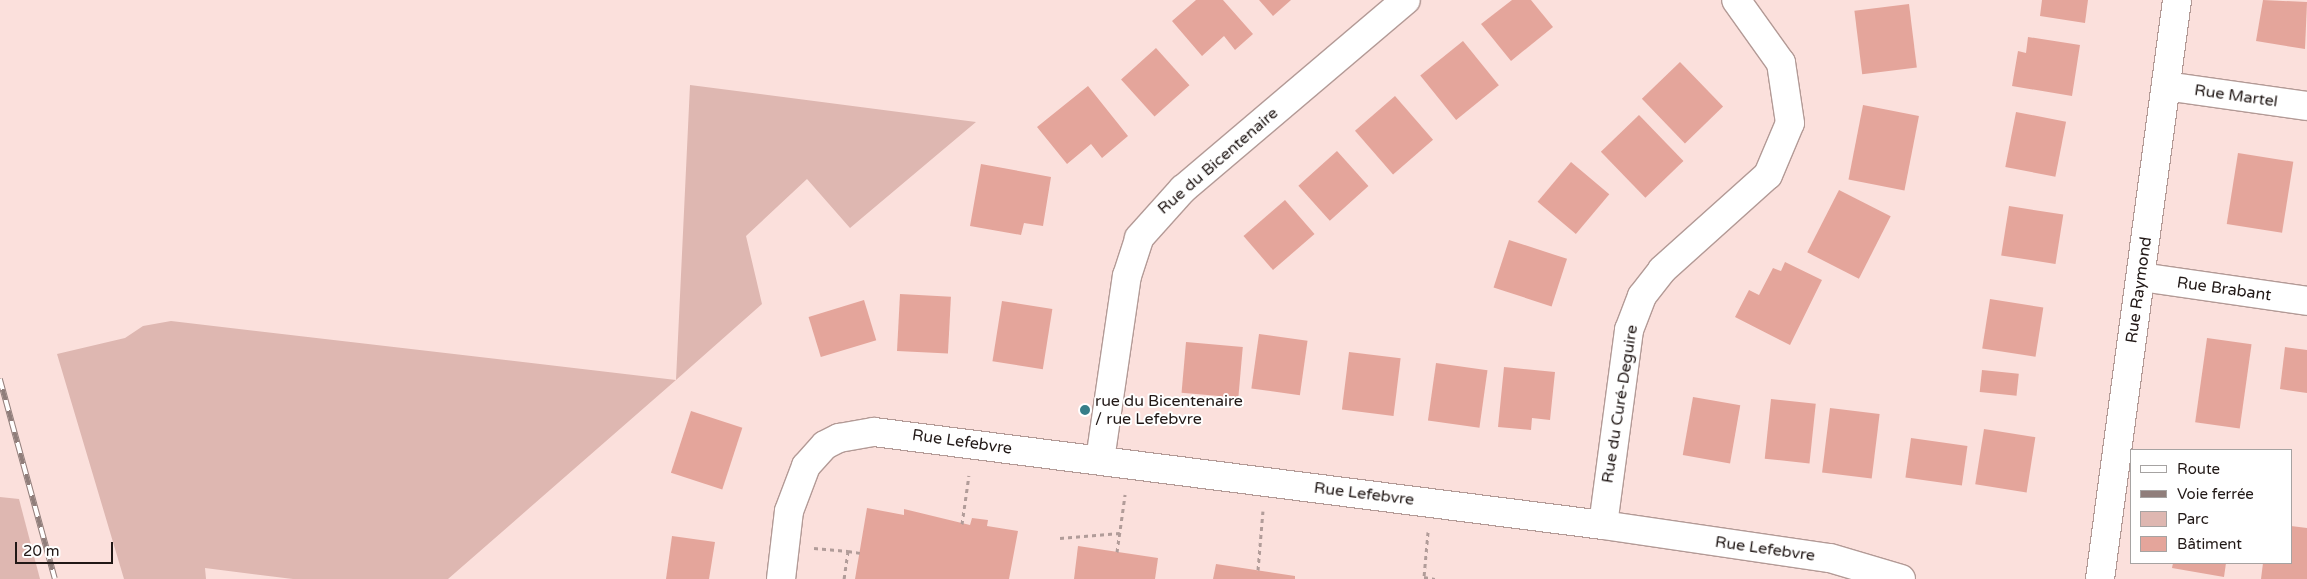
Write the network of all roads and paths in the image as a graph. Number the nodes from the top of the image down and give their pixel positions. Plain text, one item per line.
1 (1406, 0) edge
2 (1736, 0) edge
3 (2178, 0) edge
4 (2166, 86) junction
5 (2307, 106) edge
6 (2141, 277) junction
7 (2307, 301) edge
8 (1100, 460) junction
9 (970, 466) dead end
10 (1126, 488) dead end
11 (1263, 505) dead end
12 (962, 524) dead end
13 (1603, 525) junction
14 (1429, 529) dead end
15 (1120, 533) junction
16 (1060, 538) dead end
17 (808, 547) dead end
18 (848, 551) junction
19 (1118, 552) dead end
20 (860, 553) dead end
21 (1258, 570) dead end
22 (1424, 578) edge
23 (781, 579) edge
24 (844, 579) edge
25 (1434, 579) edge
26 (1901, 579) edge
27 (2100, 579) edge

1 - 8 street, Rue du Bicentenaire
2 - 13 street, Rue du Curé-Deguire
3 - 4 street, Rue Raymond
4 - 5 street, Rue Martel
4 - 6 street, Rue Raymond
6 - 7 street, Rue Brabant
6 - 27 street, Rue Raymond
8 - 13 street, Rue Lefebvre
8 - 23 street, Rue Lefebvre
9 - 12 path
10 - 15 path
11 - 21 path
13 - 26 street, Rue Lefebvre
14 - 22 path
15 - 16 path
15 - 19 path
17 - 18 path
18 - 20 path
18 - 24 path
22 - 25 path

